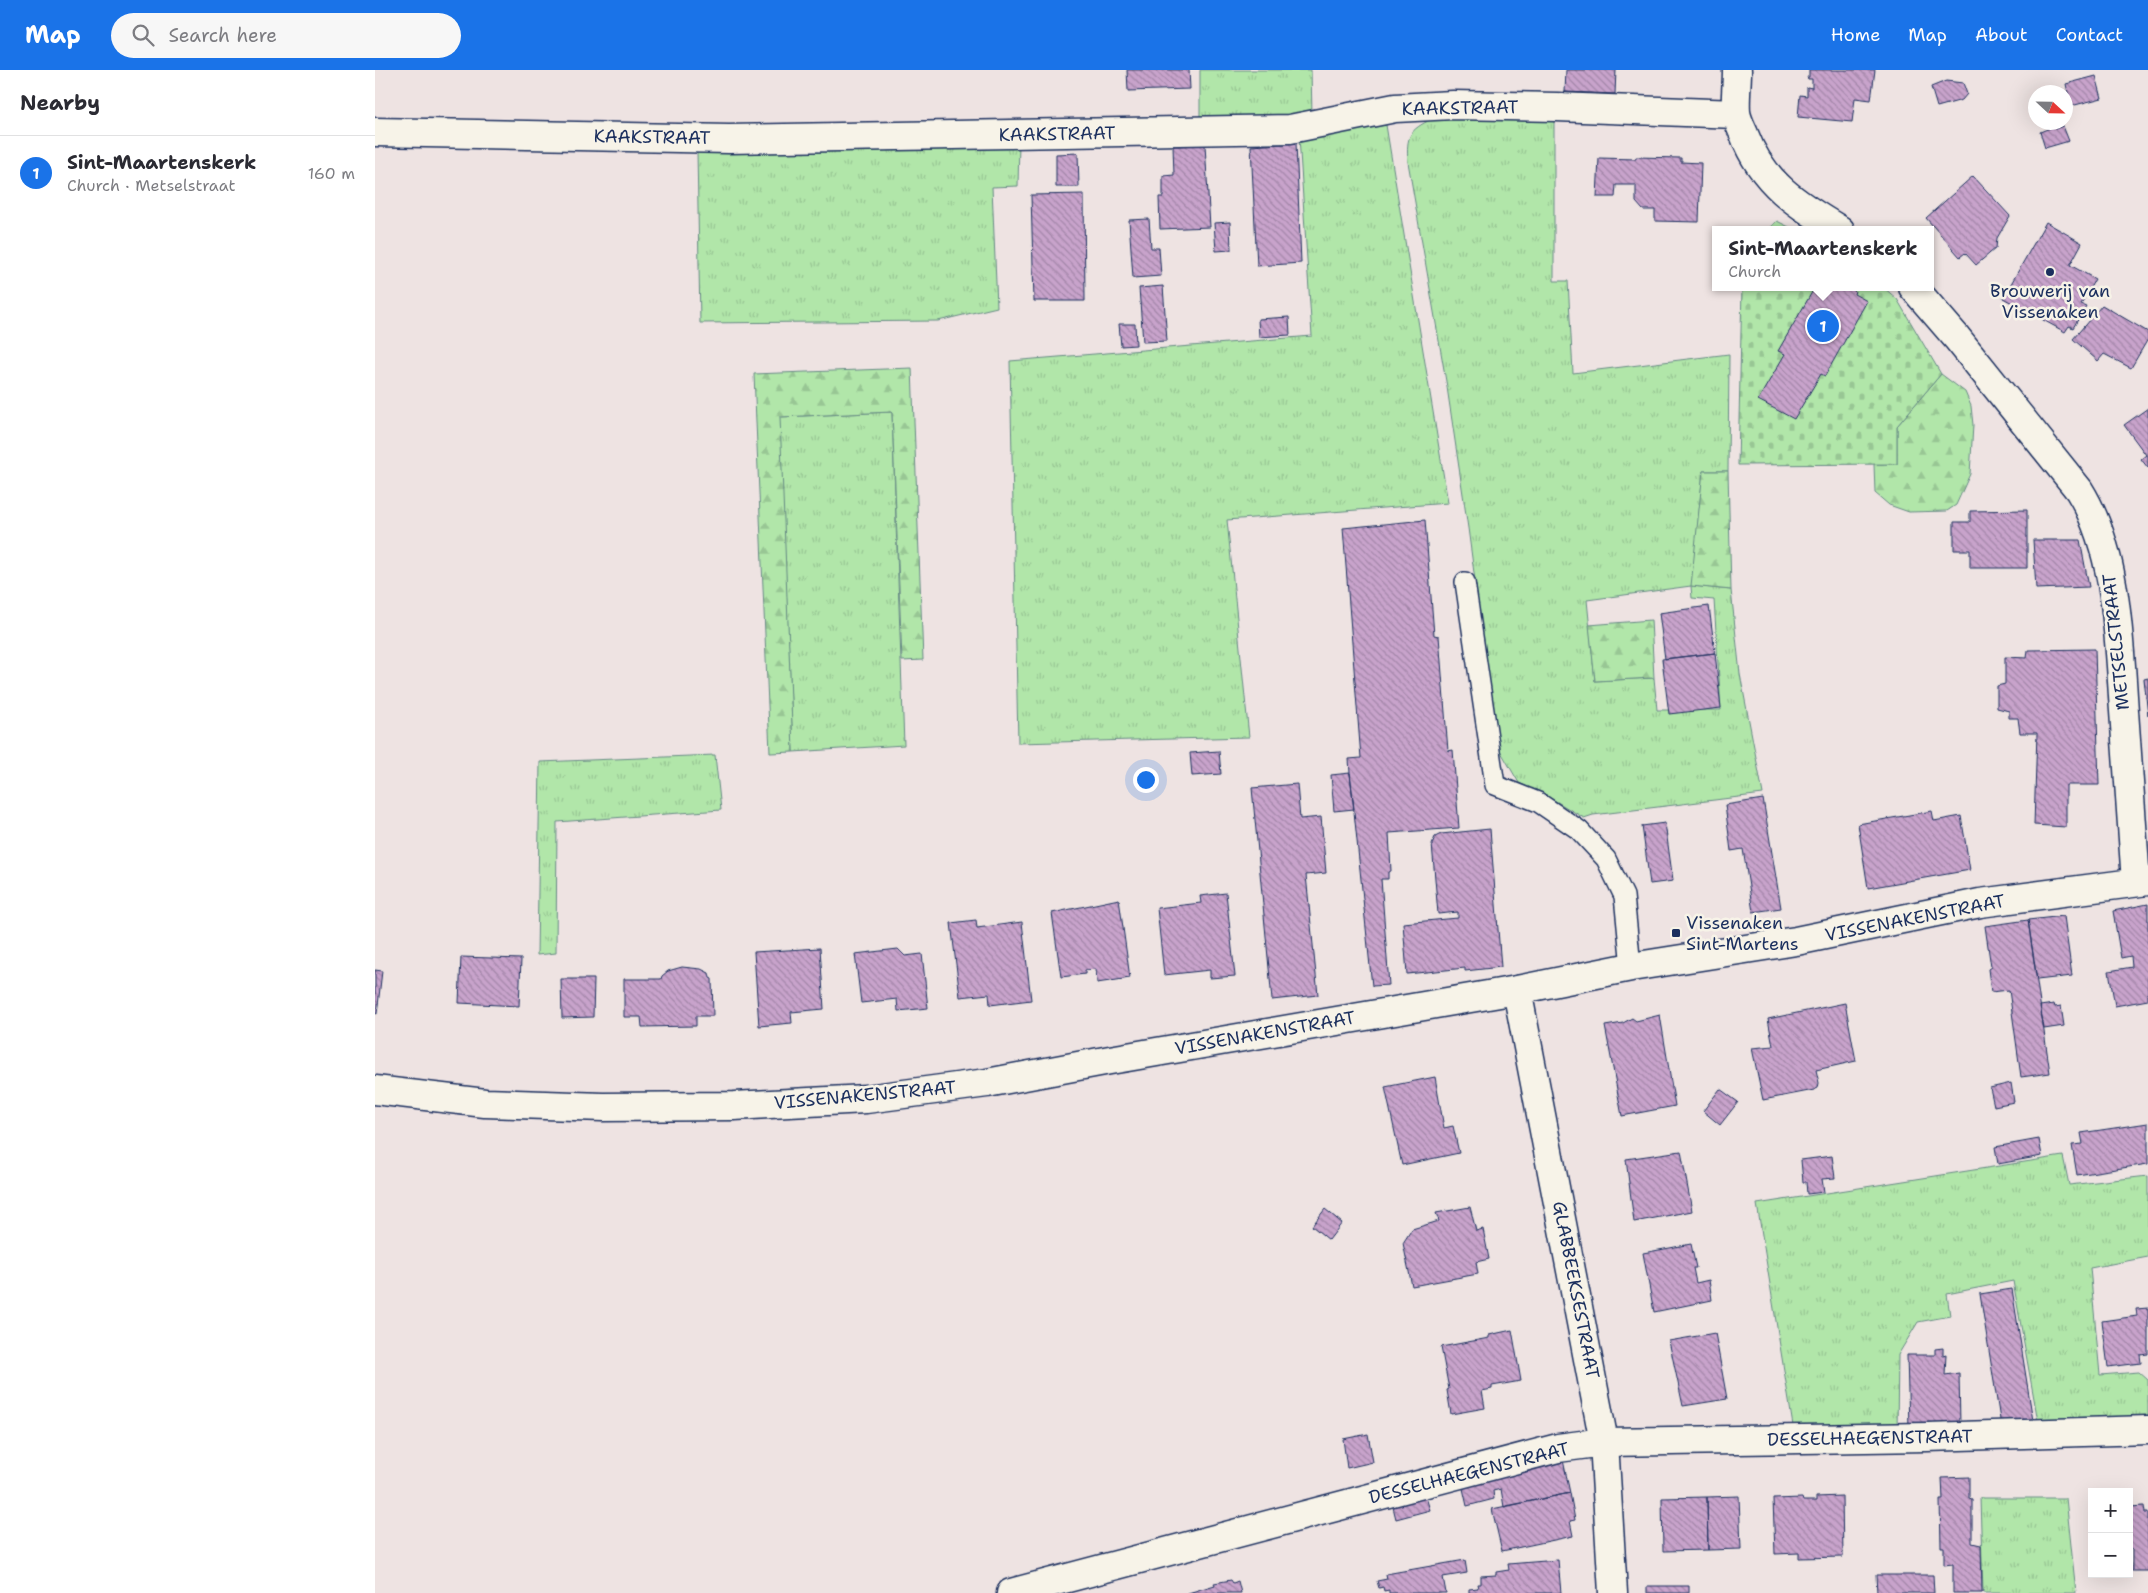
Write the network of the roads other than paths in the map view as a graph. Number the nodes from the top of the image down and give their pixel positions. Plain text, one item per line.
1 (1737, 70) edge
2 (1736, 114) junction
3 (375, 132) edge
4 (1833, 226) edge
5 (1916, 291) edge
6 (1465, 582) dead end
7 (2142, 881) edge
8 (1631, 967) junction
9 (1517, 990) junction
10 (375, 1090) edge
11 (2148, 1430) edge
12 (1604, 1442) junction
13 (1011, 1593) edge
14 (1613, 1593) edge

1 - 2 street
2 - 3 street, KAAKSTRAAT
2 - 4 street
5 - 7 street, METSELSTRAAT
6 - 8 lane
7 - 8 street, VISSENAKENSTRAAT
8 - 9 street, VISSENAKENSTRAAT
9 - 10 street, VISSENAKENSTRAAT
9 - 12 street, GLABBEEKSESTRAAT
11 - 12 street, DESSELHAEGENSTRAAT
12 - 13 street, DESSELHAEGENSTRAAT
12 - 14 street, GLABBEEKSESTRAAT

